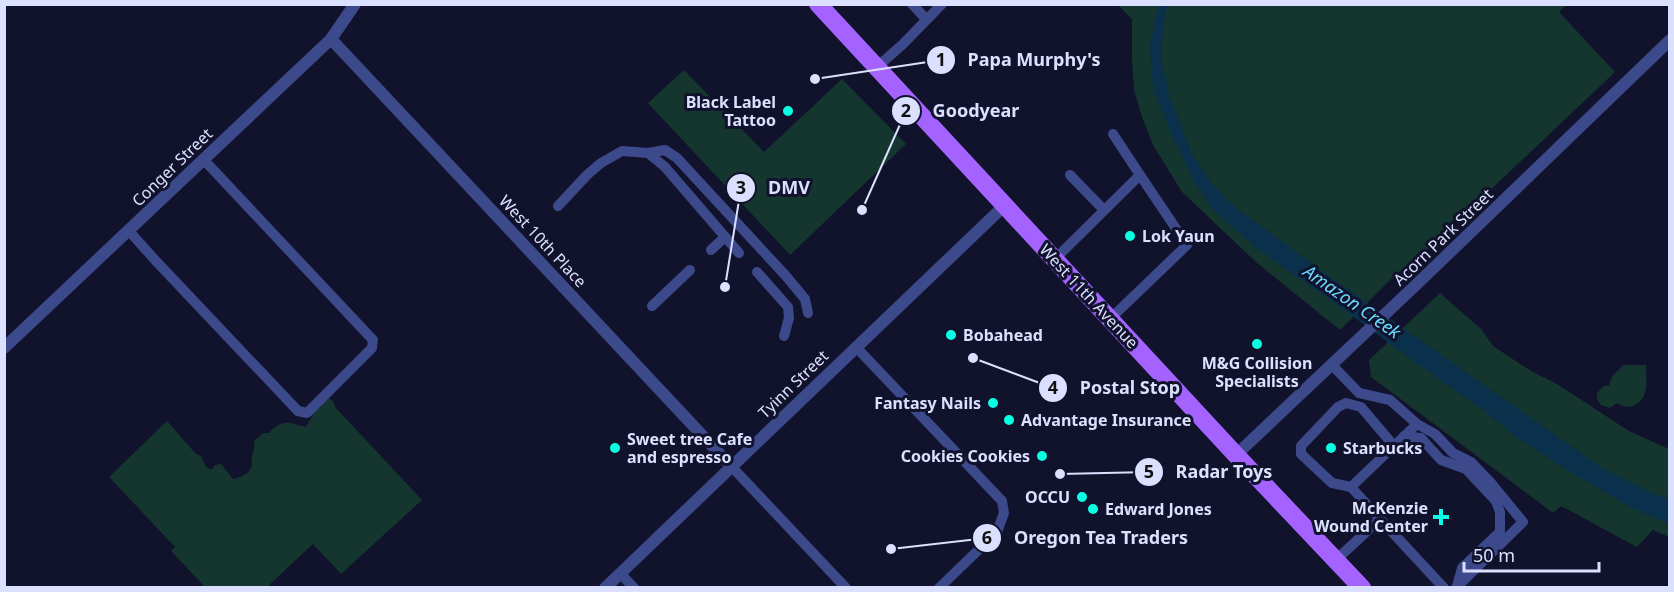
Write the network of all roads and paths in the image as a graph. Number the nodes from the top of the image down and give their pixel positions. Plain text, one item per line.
1 (355, 4) edge
2 (818, 4) edge
3 (912, 4) edge
4 (942, 4) edge
5 (926, 20) junction
6 (331, 39) junction
7 (1670, 40) edge
8 (876, 68) junction
9 (1113, 134) dead end
10 (648, 153) junction
11 (204, 159) junction
12 (1070, 175) dead end
13 (1140, 175) junction
14 (1005, 205) junction
15 (558, 206) dead end
16 (1104, 210) junction
17 (129, 231) junction
18 (725, 237) junction
19 (711, 250) dead end
20 (739, 253) dead end
21 (1055, 259) junction
22 (690, 270) dead end
23 (757, 272) dead end
24 (652, 306) dead end
25 (808, 313) dead end
26 (1110, 319) junction
27 (784, 336) dead end
28 (856, 347) junction
29 (4, 348) edge
30 (1332, 364) junction
31 (1417, 424) junction
32 (1404, 436) junction
33 (1394, 446) junction
34 (1236, 455) junction
35 (731, 466) junction
36 (1351, 488) junction
37 (1380, 519) junction
38 (1336, 560) junction
39 (620, 573) junction
40 (1457, 587) edge
41 (605, 588) edge
42 (634, 588) edge
43 (846, 588) edge
44 (939, 588) edge
45 (1362, 588) edge
46 (1444, 588) edge

1 - 6 street, Conger Street
2 - 8 main road, West 11th Avenue
3 - 5 lane
4 - 5 lane
5 - 8 lane
6 - 11 street, Conger Street
6 - 35 street, West 10th Place
7 - 30 street, Acorn Park Street
8 - 14 main road, West 11th Avenue
9 - 13 lane
10 - 15 lane
10 - 18 lane
10 - 25 lane
11 - 17 street, Conger Street
11 - 17 lane
12 - 16 lane
13 - 16 lane
13 - 26 lane
14 - 21 main road, West 11th Avenue
14 - 28 street, Tyinn Street
16 - 21 lane
17 - 29 street, Conger Street
18 - 19 lane
18 - 20 lane
21 - 26 main road, West 11th Avenue
22 - 24 lane
23 - 27 lane
26 - 34 main road, West 11th Avenue
28 - 35 street, Tyinn Street
28 - 44 lane
30 - 31 lane
30 - 34 street, Acorn Park Street
31 - 32 lane
31 - 40 lane
32 - 33 lane
32 - 40 lane
33 - 36 lane
33 - 36 lane
34 - 38 main road, West 11th Avenue
35 - 39 street, Tyinn Street
35 - 43 lane
36 - 37 lane
37 - 38 lane
37 - 46 lane
38 - 45 main road, West 11th Avenue
39 - 41 street, Tyinn Street
39 - 42 lane

